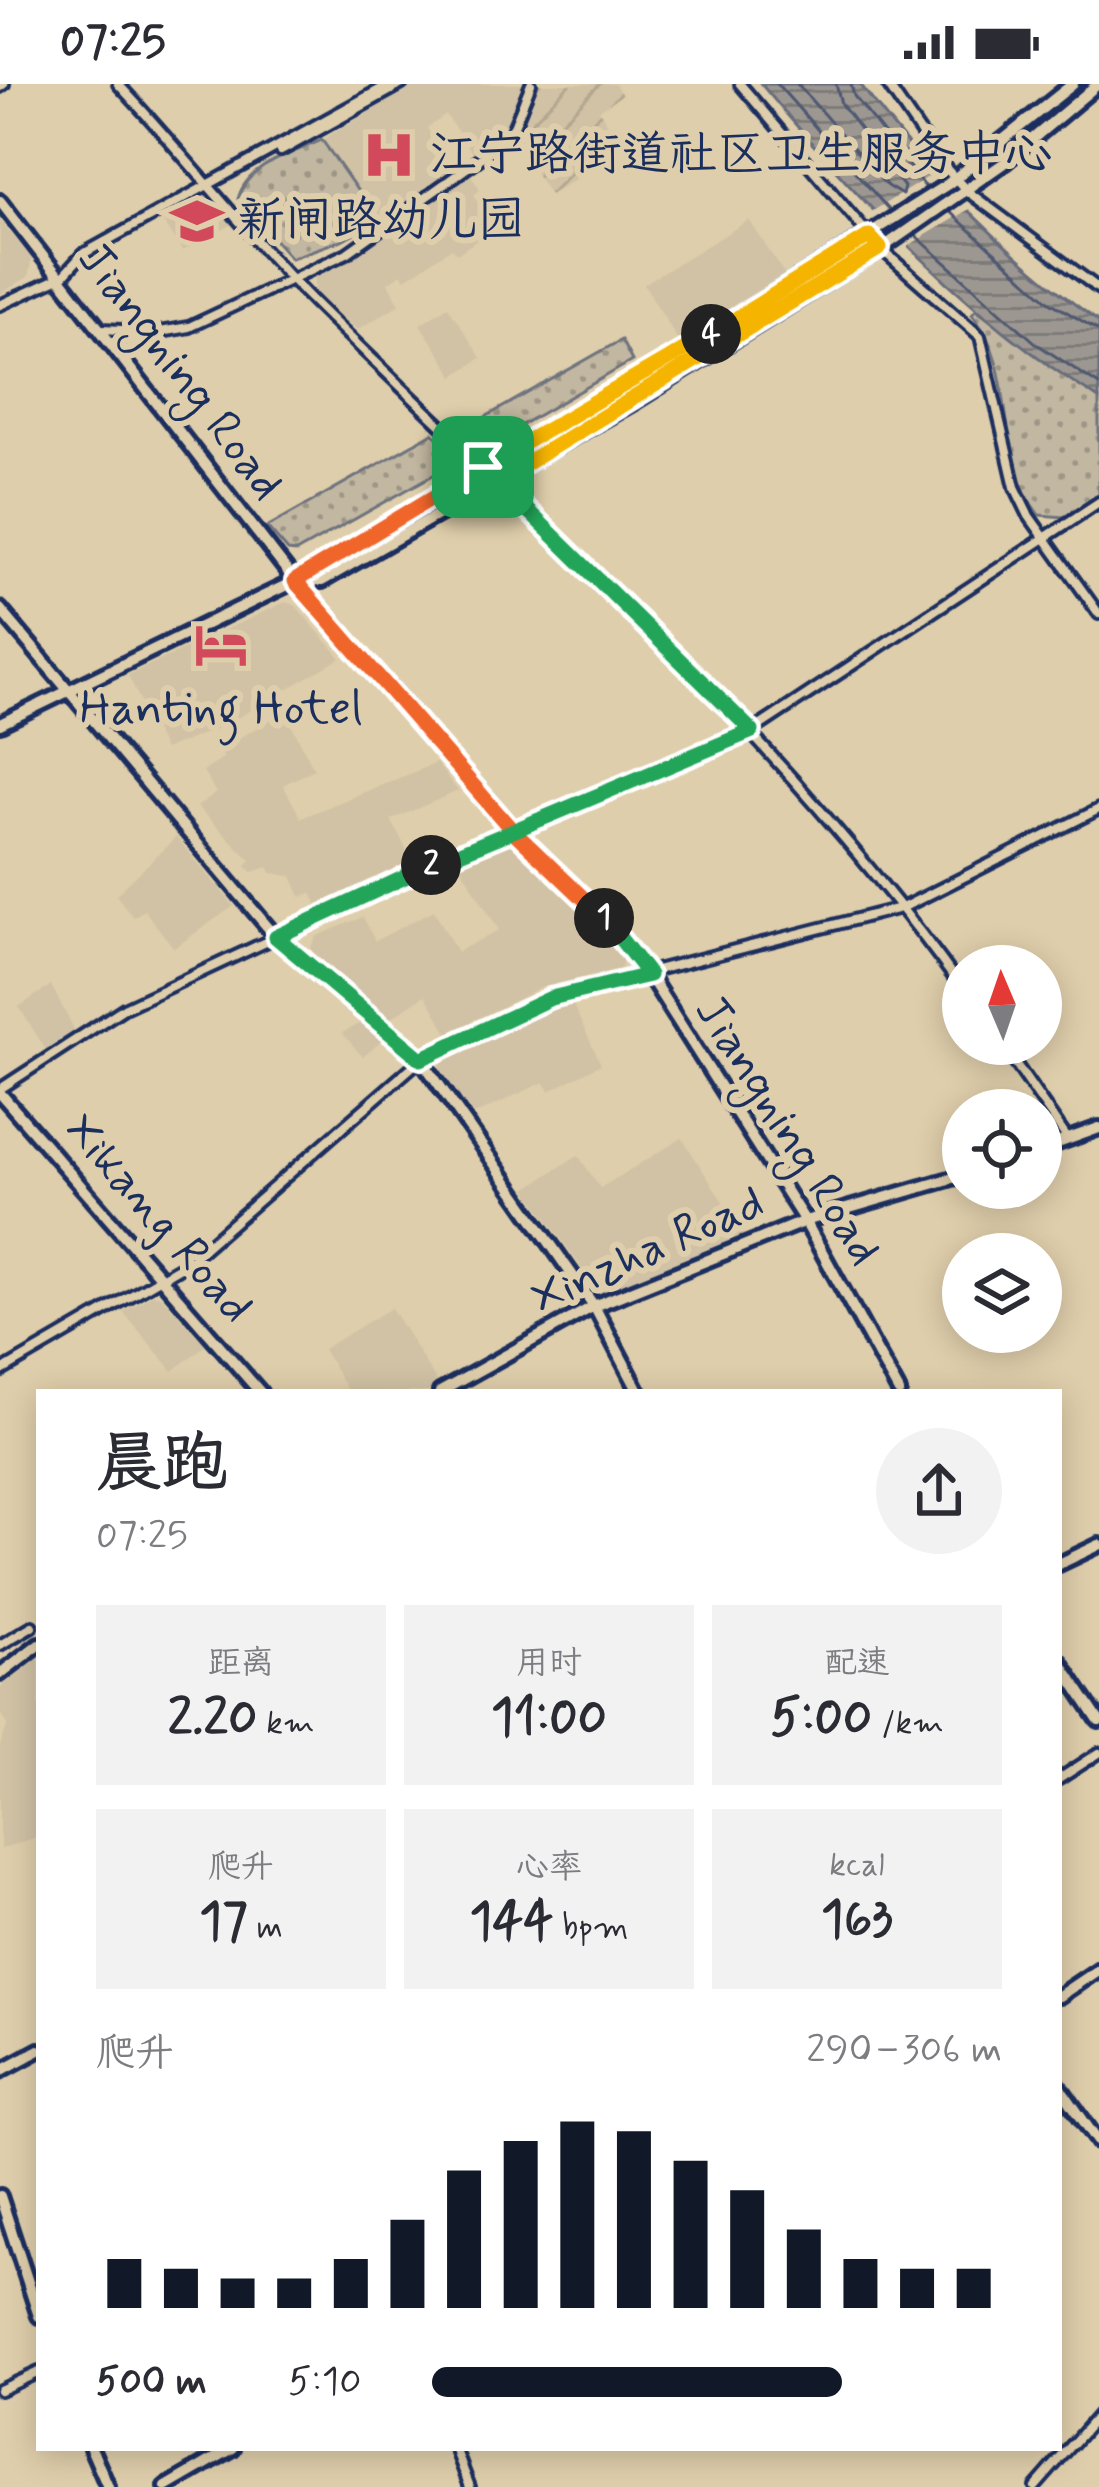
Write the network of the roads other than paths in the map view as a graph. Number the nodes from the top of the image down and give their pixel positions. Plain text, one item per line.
1 (118, 84) edge
2 (390, 84) edge
3 (402, 84) edge
4 (531, 84) edge
5 (740, 84) edge
6 (888, 84) edge
7 (1073, 84) edge
8 (1098, 84) edge
9 (257, 159) junction
10 (952, 182) junction
11 (206, 186) junction
12 (963, 193) junction
13 (0, 201) edge
14 (874, 233) junction
15 (885, 245) junction
16 (63, 276) junction
17 (290, 277) junction
18 (1099, 289) edge
19 (0, 305) edge
20 (102, 329) junction
21 (483, 467) junction
22 (497, 481) junction
23 (1099, 502) edge
24 (1042, 535) junction
25 (295, 581) junction
26 (0, 609) edge
27 (1099, 614) edge
28 (67, 693) junction
29 (0, 724) edge
30 (752, 731) junction
31 (1099, 809) edge
32 (512, 830) junction
33 (904, 908) junction
34 (276, 937) junction
35 (942, 961) edge
36 (649, 975) junction
37 (421, 1059) junction
38 (1016, 1065) edge
39 (0, 1091) edge
40 (1099, 1127) edge
41 (1066, 1138) junction
42 (1062, 1140) edge
43 (942, 1181) edge
44 (805, 1221) junction
45 (158, 1279) junction
46 (594, 1306) junction
47 (0, 1372) edge
48 (257, 1389) edge
49 (445, 1389) edge
50 (637, 1389) edge
51 (897, 1389) edge
52 (1099, 1545) edge
53 (1062, 1563) edge
54 (32, 1626) dead end
55 (0, 1645) edge
56 (36, 1646) edge
57 (1062, 1665) edge
58 (0, 1674) edge
59 (1099, 1720) edge
60 (1099, 1753) edge
61 (1062, 1777) edge
62 (1099, 1969) edge
63 (1062, 1994) edge
64 (36, 2052) edge
65 (0, 2071) edge
66 (1062, 2090) edge
67 (1099, 2143) edge
68 (0, 2196) edge
69 (36, 2307) edge
70 (36, 2373) edge
71 (0, 2390) edge
72 (1099, 2414) edge
73 (92, 2451) edge
74 (228, 2451) edge
75 (456, 2451) edge
76 (108, 2487) edge
77 (166, 2487) edge
78 (470, 2487) edge
79 (1035, 2487) edge

1 - 11 street
2 - 9 street
3 - 9 street
4 - 17 street
5 - 14 street
6 - 10 street
7 - 10 main road
8 - 12 main road
9 - 11 street
10 - 12 street
10 - 14 main road
11 - 16 street
11 - 17 street
12 - 15 main road
12 - 18 street
13 - 16 main road, Jiangning Road
14 - 15 street
14 - 21 main road
15 - 22 main road
15 - 24 street
16 - 19 street
16 - 20 main road, Jiangning Road
17 - 20 street
17 - 21 street
20 - 25 main road, Jiangning Road
21 - 22 street
21 - 25 main road
22 - 25 main road
22 - 30 street
23 - 24 street
24 - 27 street
24 - 30 street
25 - 28 main road
25 - 32 main road, Jiangning Road
26 - 28 main road
28 - 29 main road
28 - 34 main road
30 - 32 street
30 - 33 street
31 - 33 street
32 - 34 street
32 - 36 main road, Jiangning Road
33 - 35 street
33 - 36 street
34 - 37 main road
34 - 39 street
36 - 37 street
36 - 44 main road, Jiangning Road
37 - 45 street
37 - 46 main road
38 - 41 street
39 - 45 main road, Xikang Road
40 - 41 main road
41 - 42 main road
43 - 44 main road, Xinzha Road
44 - 46 main road, Xinzha Road
44 - 51 main road, Jiangning Road
45 - 47 street
45 - 48 main road, Xikang Road
46 - 49 main road, Xinzha Road
46 - 50 main road
52 - 53 main road
54 - 55 street
56 - 58 main road
57 - 59 main road
60 - 61 street
62 - 63 main road
64 - 65 main road
66 - 67 main road
68 - 69 main road
70 - 71 street
72 - 79 street
73 - 76 main road
74 - 77 main road
75 - 78 street

